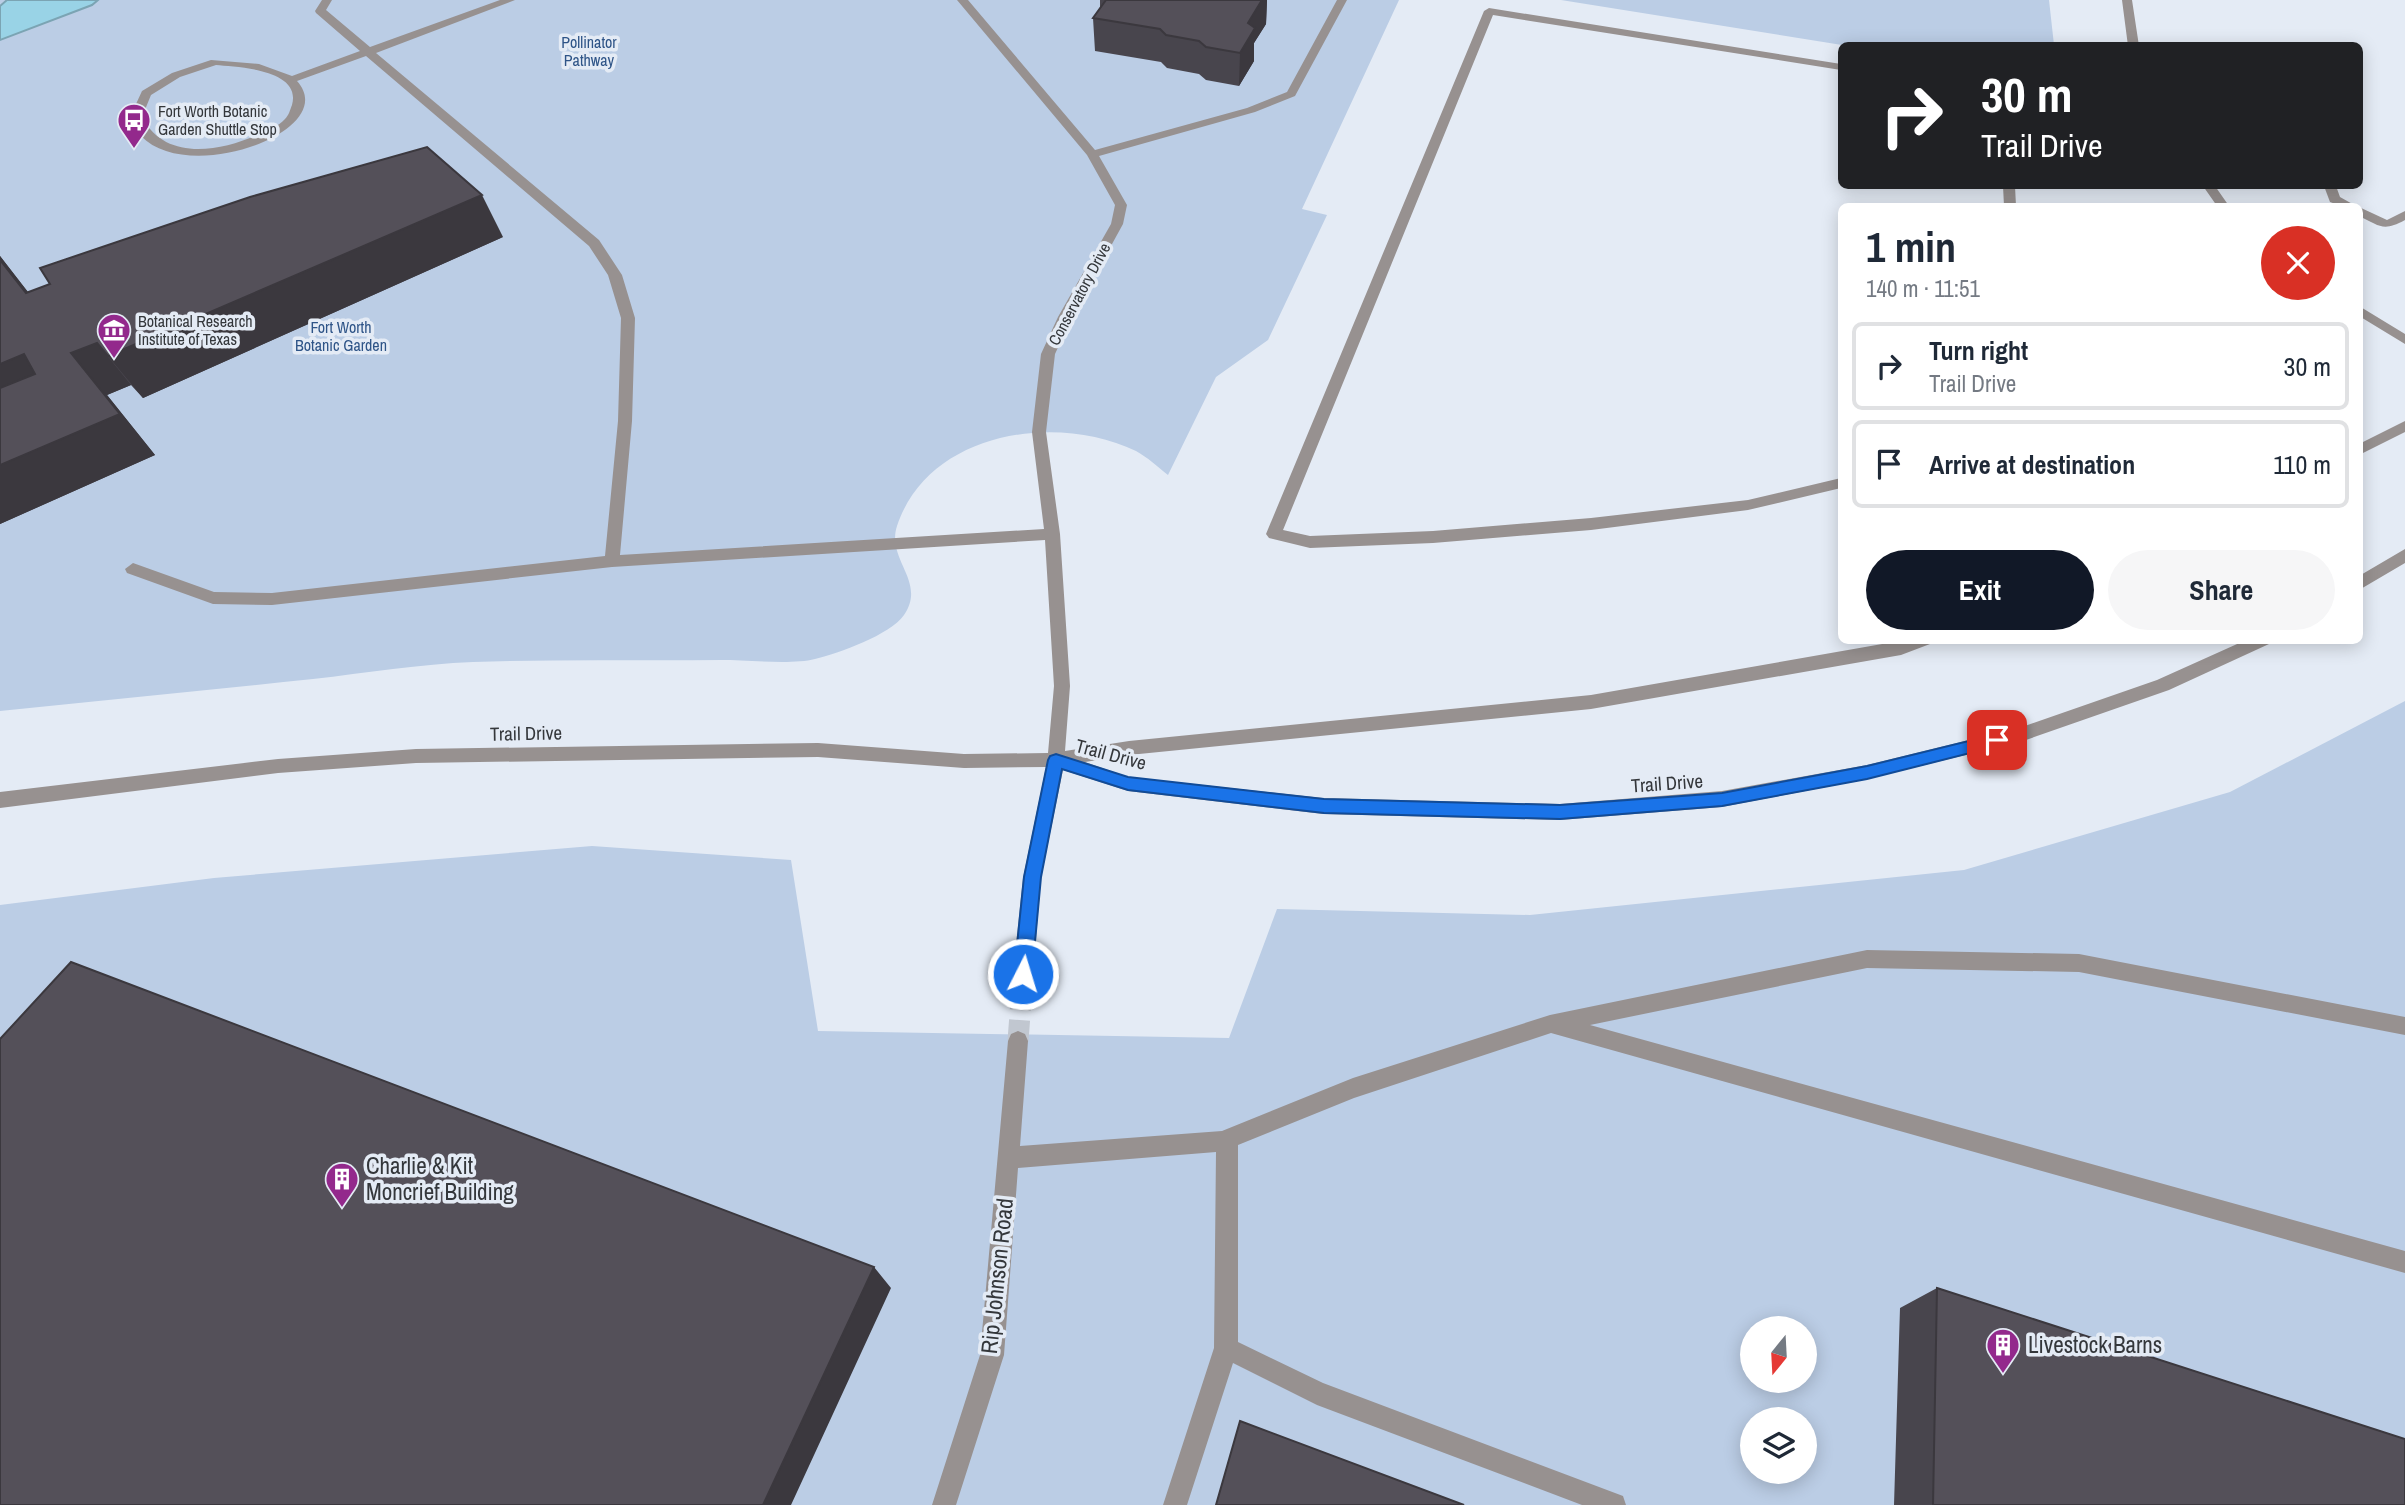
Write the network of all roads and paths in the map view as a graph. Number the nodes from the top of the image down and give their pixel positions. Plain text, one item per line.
1 (327, 0) edge
2 (510, 0) edge
3 (962, 0) edge
4 (1342, 0) edge
5 (2127, 0) edge
6 (2133, 42) edge
7 (368, 51) junction
8 (1838, 67) edge
9 (290, 80) junction
10 (1092, 154) junction
11 (2331, 189) edge
12 (2343, 203) edge
13 (2363, 213) edge
14 (2405, 215) edge
15 (2363, 313) edge
16 (2405, 340) edge
17 (2405, 426) edge
18 (2363, 448) edge
19 (1838, 485) edge
20 (1052, 534) junction
21 (2405, 555) edge
22 (612, 561) junction
23 (133, 569) dead end
24 (2363, 581) edge
25 (1914, 644) edge
26 (2254, 644) edge
27 (1056, 760) junction
28 (0, 800) edge
29 (1023, 974) tunnel mouth
30 (1550, 1024) junction
31 (2405, 1026) edge
32 (1018, 1041) tunnel mouth
33 (1227, 1139) junction
34 (1008, 1158) junction
35 (2405, 1262) edge
36 (1227, 1348) junction
37 (944, 1505) edge
38 (1175, 1505) edge
39 (1614, 1505) edge

1 - 7 street
2 - 7 street
3 - 10 street, Conservatory Drive
4 - 10 street
5 - 6 street
7 - 9 street
7 - 22 street
8 - 19 street
9 - 9 street
10 - 20 street, Conservatory Drive
11 - 12 street
13 - 14 street
15 - 16 street
17 - 18 street
20 - 22 street
20 - 27 street, Conservatory Drive
21 - 24 street
22 - 23 street
25 - 27 street, Trail Drive
26 - 27 street, Trail Drive
27 - 28 street, Trail Drive
27 - 29 street
30 - 31 street
30 - 33 street
30 - 35 street
32 - 34 street, Rip Johnson Road
33 - 34 street
33 - 36 street
34 - 37 street, Rip Johnson Road
36 - 38 street
36 - 39 street

